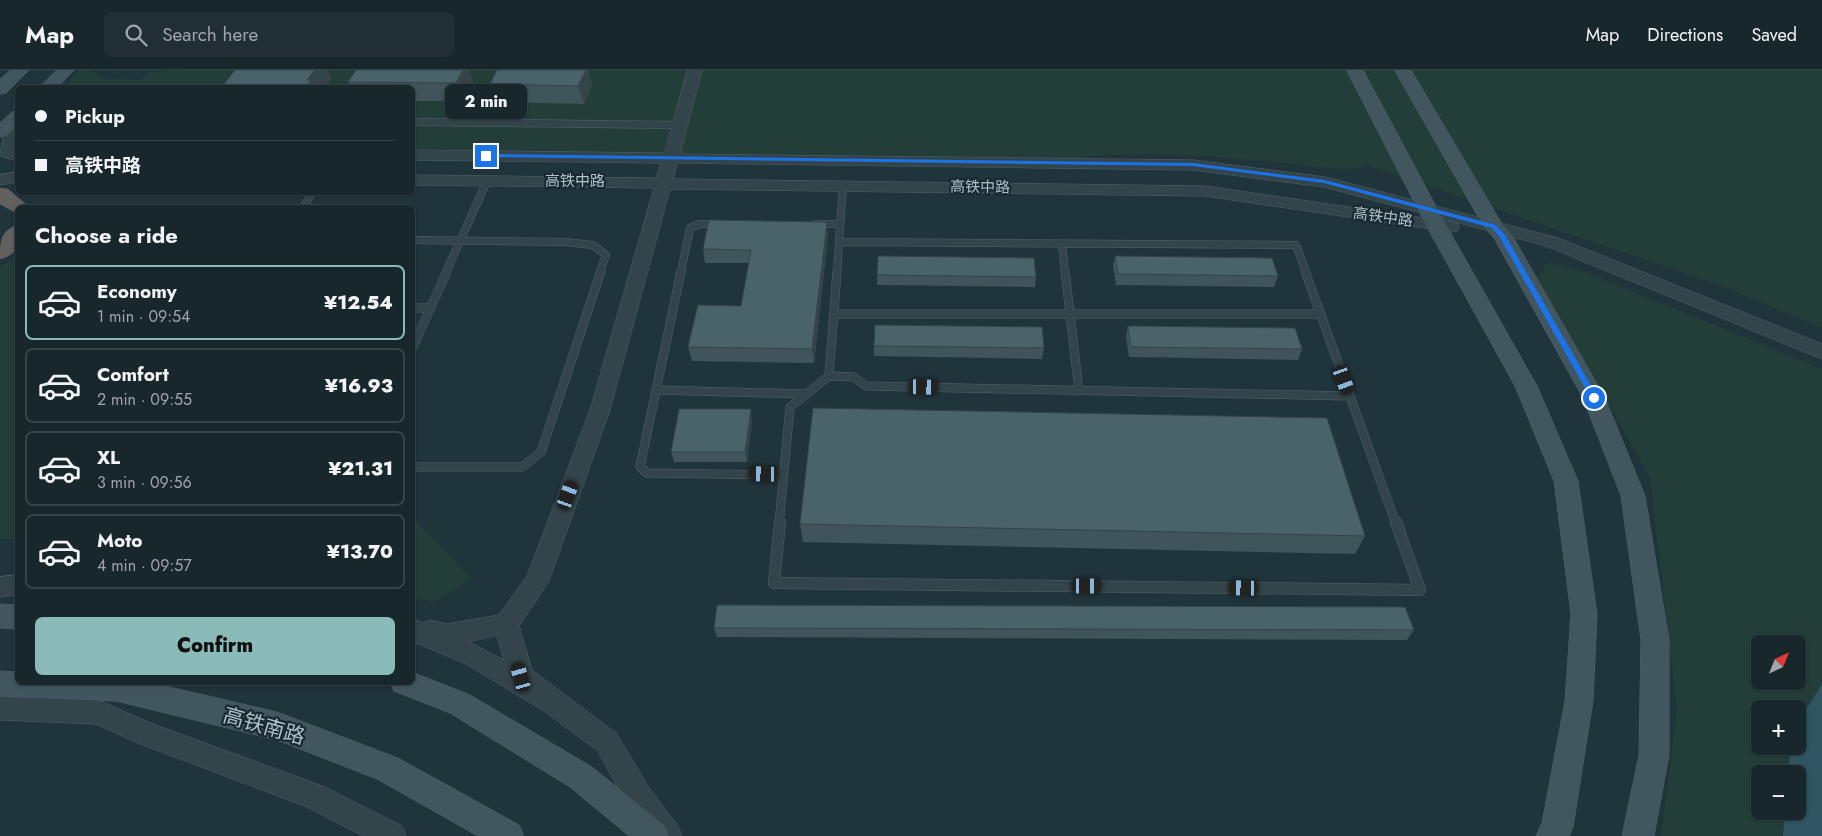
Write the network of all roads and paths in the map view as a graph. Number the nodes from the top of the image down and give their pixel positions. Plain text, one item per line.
1 (21, 70) edge
2 (66, 70) edge
3 (695, 70) edge
4 (1355, 70) edge
5 (1403, 70) edge
6 (50, 85) edge
7 (0, 90) edge
8 (15, 118) edge
9 (15, 122) edge
10 (415, 122) edge
11 (679, 125) junction
12 (0, 132) edge
13 (15, 155) edge
14 (415, 155) edge
15 (15, 156) edge
16 (0, 157) edge
17 (669, 158) junction
18 (415, 166) edge
19 (15, 177) edge
20 (0, 180) edge
21 (415, 180) edge
22 (487, 180) junction
23 (665, 182) junction
24 (843, 185) junction
25 (0, 194) edge
26 (15, 205) edge
27 (1432, 217) junction
28 (728, 224) edge
29 (803, 224) edge
30 (840, 224) junction
31 (1498, 231) junction
32 (15, 236) edge
33 (415, 240) edge
34 (461, 240) junction
35 (839, 242) junction
36 (1062, 244) junction
37 (0, 252) edge
38 (415, 308) edge
39 (431, 308) junction
40 (834, 314) junction
41 (1071, 314) junction
42 (1320, 314) junction
43 (415, 343) edge
44 (1822, 352) edge
45 (829, 376) junction
46 (656, 390) junction
47 (1079, 391) junction
48 (805, 394) junction
49 (1350, 396) junction
50 (415, 467) edge
51 (784, 475) junction
52 (15, 586) edge
53 (0, 588) edge
54 (0, 616) edge
55 (15, 617) edge
56 (506, 624) junction
57 (415, 629) edge
58 (415, 629) edge
59 (0, 684) edge
60 (15, 684) edge
61 (42, 685) joint
62 (412, 685) edge
63 (553, 703) junction
64 (0, 708) edge
65 (98, 712) junction
66 (392, 836) edge
67 (508, 836) edge
68 (653, 836) edge
69 (668, 836) edge
70 (1552, 836) edge
71 (1638, 836) edge

1 - 7 main road
2 - 6 main road
3 - 11 street
4 - 27 main road
5 - 31 main road
8 - 12 main road
9 - 13 street
10 - 11 lane
11 - 17 street
14 - 17 street, 高铁中路
15 - 16 street
17 - 18 street, 高铁中路
17 - 23 street
17 - 27 street, 高铁中路
19 - 20 street
21 - 22 street, 高铁中路
22 - 23 street, 高铁中路
22 - 34 lane
23 - 24 street, 高铁中路
23 - 56 street
24 - 27 street, 高铁中路
24 - 30 lane
25 - 26 highway
27 - 31 street, 高铁中路
27 - 70 main road
28 - 46 lane
29 - 30 lane
30 - 35 lane
31 - 44 street, 高铁中路
31 - 71 main road
32 - 37 highway
33 - 34 lane
34 - 39 lane
34 - 50 lane
35 - 36 lane
35 - 40 lane
36 - 41 lane
36 - 42 lane
38 - 39 lane
39 - 43 lane
40 - 41 lane
40 - 45 lane
41 - 42 lane
41 - 47 lane
42 - 49 lane
45 - 47 lane
45 - 48 lane
46 - 48 lane
46 - 51 lane
47 - 49 lane
48 - 51 lane
49 - 51 lane
52 - 53 street
54 - 55 main road
56 - 57 street
56 - 63 street
58 - 63 street
59 - 60 main road, 高铁南路
61 - 65 street
61 - 67 main road, 高铁南路
62 - 68 main road
63 - 69 street
64 - 65 street
65 - 66 street

